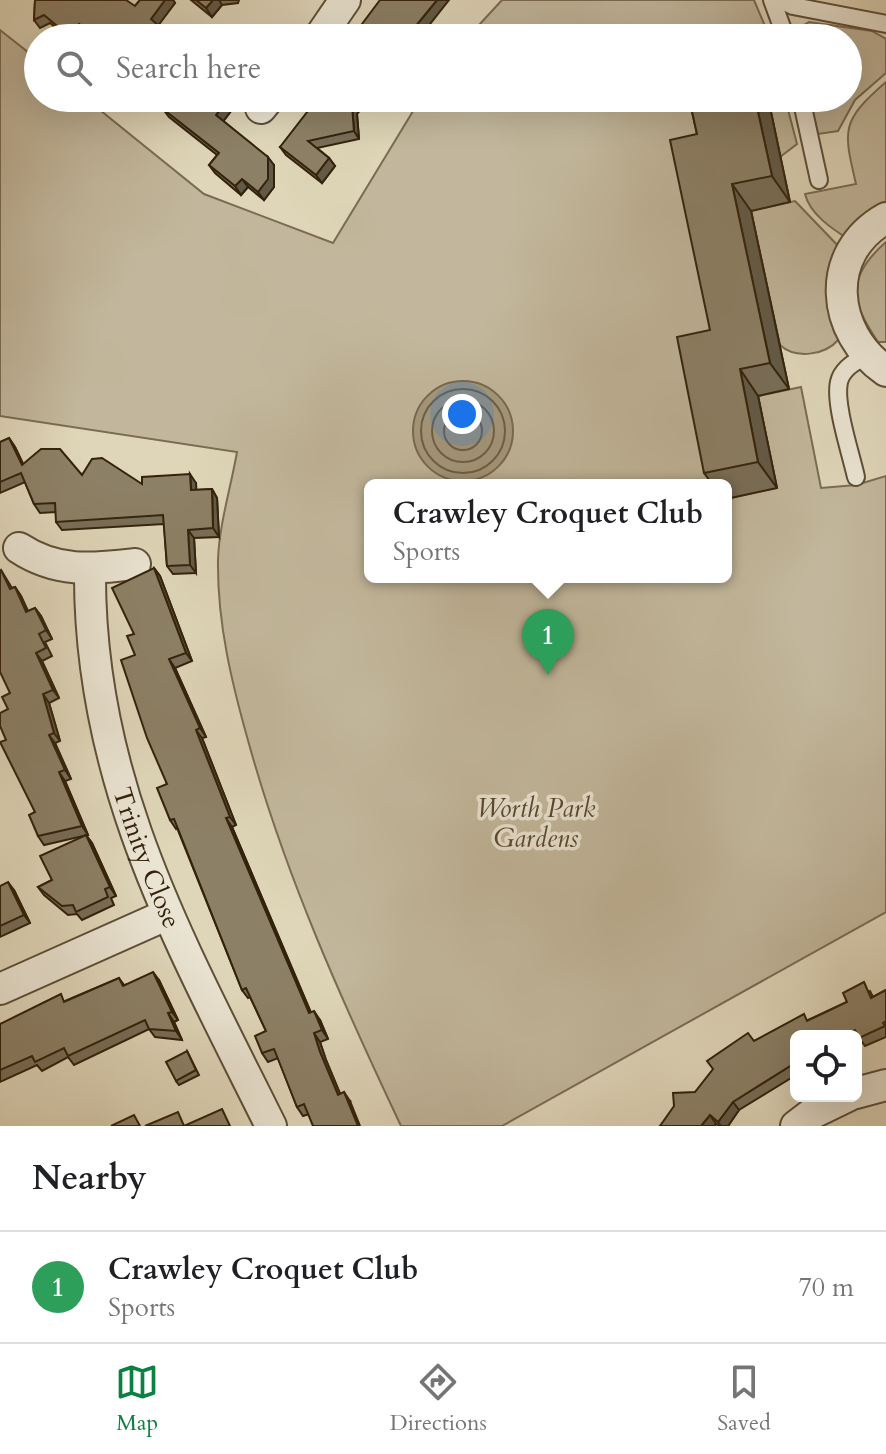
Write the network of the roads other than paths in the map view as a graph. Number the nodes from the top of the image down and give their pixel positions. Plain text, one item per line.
1 (345, 0) edge
2 (772, 0) edge
3 (781, 0) edge
4 (329, 24) edge
5 (781, 24) edge
6 (886, 24) edge
7 (804, 112) edge
8 (819, 180) dead end
9 (886, 218) edge
10 (876, 364) edge
11 (856, 477) dead end
12 (19, 548) dead end
13 (135, 564) dead end
14 (90, 569) junction
15 (166, 915) junction
16 (0, 989) edge
17 (886, 1085) edge
18 (862, 1091) edge
19 (836, 1102) edge
20 (271, 1126) edge
21 (796, 1126) edge

1 - 4 street
2 - 5 lane
3 - 6 lane
7 - 8 lane
9 - 10 street
10 - 11 lane
12 - 14 street
13 - 14 street
14 - 15 street, Trinity Close
15 - 16 street
15 - 20 street, Trinity Close
17 - 18 street
19 - 21 street

